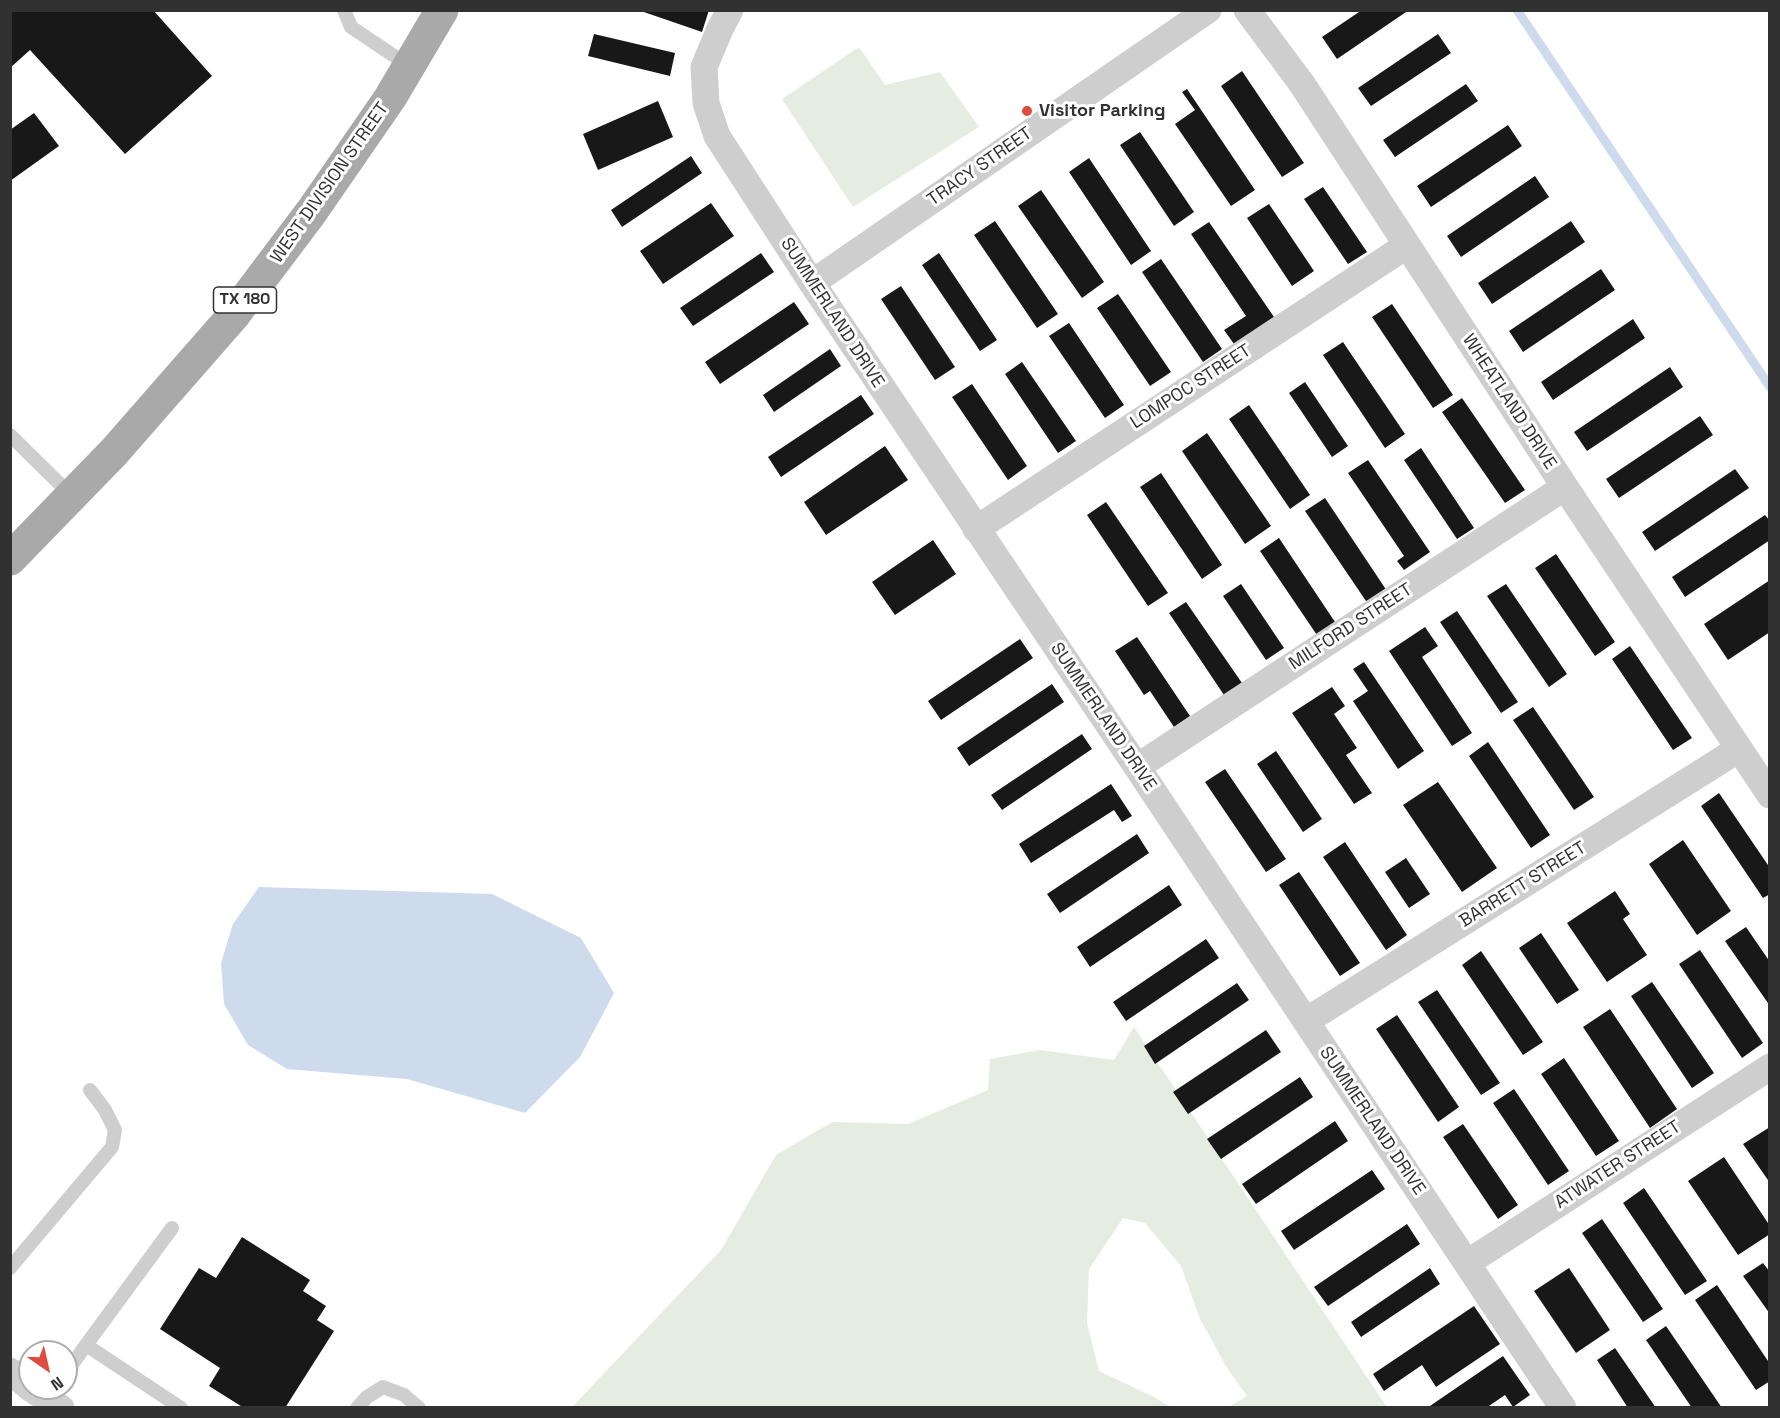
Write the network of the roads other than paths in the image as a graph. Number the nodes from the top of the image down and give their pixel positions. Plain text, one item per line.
1 (344, 10) edge
2 (442, 10) edge
3 (730, 10) edge
4 (1208, 10) edge
5 (1247, 10) edge
6 (409, 66) junction
7 (1406, 246) junction
8 (812, 283) junction
9 (10, 435) edge
10 (1565, 487) junction
11 (72, 496) junction
12 (976, 529) junction
13 (10, 559) edge
14 (1739, 749) junction
15 (1137, 767) junction
16 (1770, 795) edge
17 (1306, 1021) junction
18 (1770, 1067) edge
19 (90, 1090) dead end
20 (172, 1228) dead end
21 (1467, 1263) junction
22 (10, 1268) edge
23 (86, 1345) junction
24 (78, 1356) edge
25 (181, 1407) edge
26 (357, 1407) edge
27 (419, 1407) edge
28 (1563, 1407) edge

1 - 6 lane
2 - 6 main road, WEST DIVISION STREET / TX 180
3 - 8 street, SUMMERLAND DRIVE
4 - 8 street, TRACY STREET
5 - 7 street, WHEATLAND DRIVE
6 - 11 main road, WEST DIVISION STREET / TX 180
7 - 10 street, WHEATLAND DRIVE
7 - 12 street, LOMPOC STREET
8 - 12 street, SUMMERLAND DRIVE
9 - 11 lane
10 - 14 street, WHEATLAND DRIVE
10 - 15 street, MILFORD STREET
11 - 13 main road, WEST DIVISION STREET / TX 180
12 - 15 street, SUMMERLAND DRIVE
14 - 16 street, WHEATLAND DRIVE
14 - 17 street, BARRETT STREET
15 - 17 street, SUMMERLAND DRIVE
17 - 21 street, SUMMERLAND DRIVE
18 - 21 street, ATWATER STREET
19 - 22 lane
20 - 23 lane
21 - 28 street, SUMMERLAND DRIVE
23 - 24 lane
23 - 25 lane
26 - 27 lane

